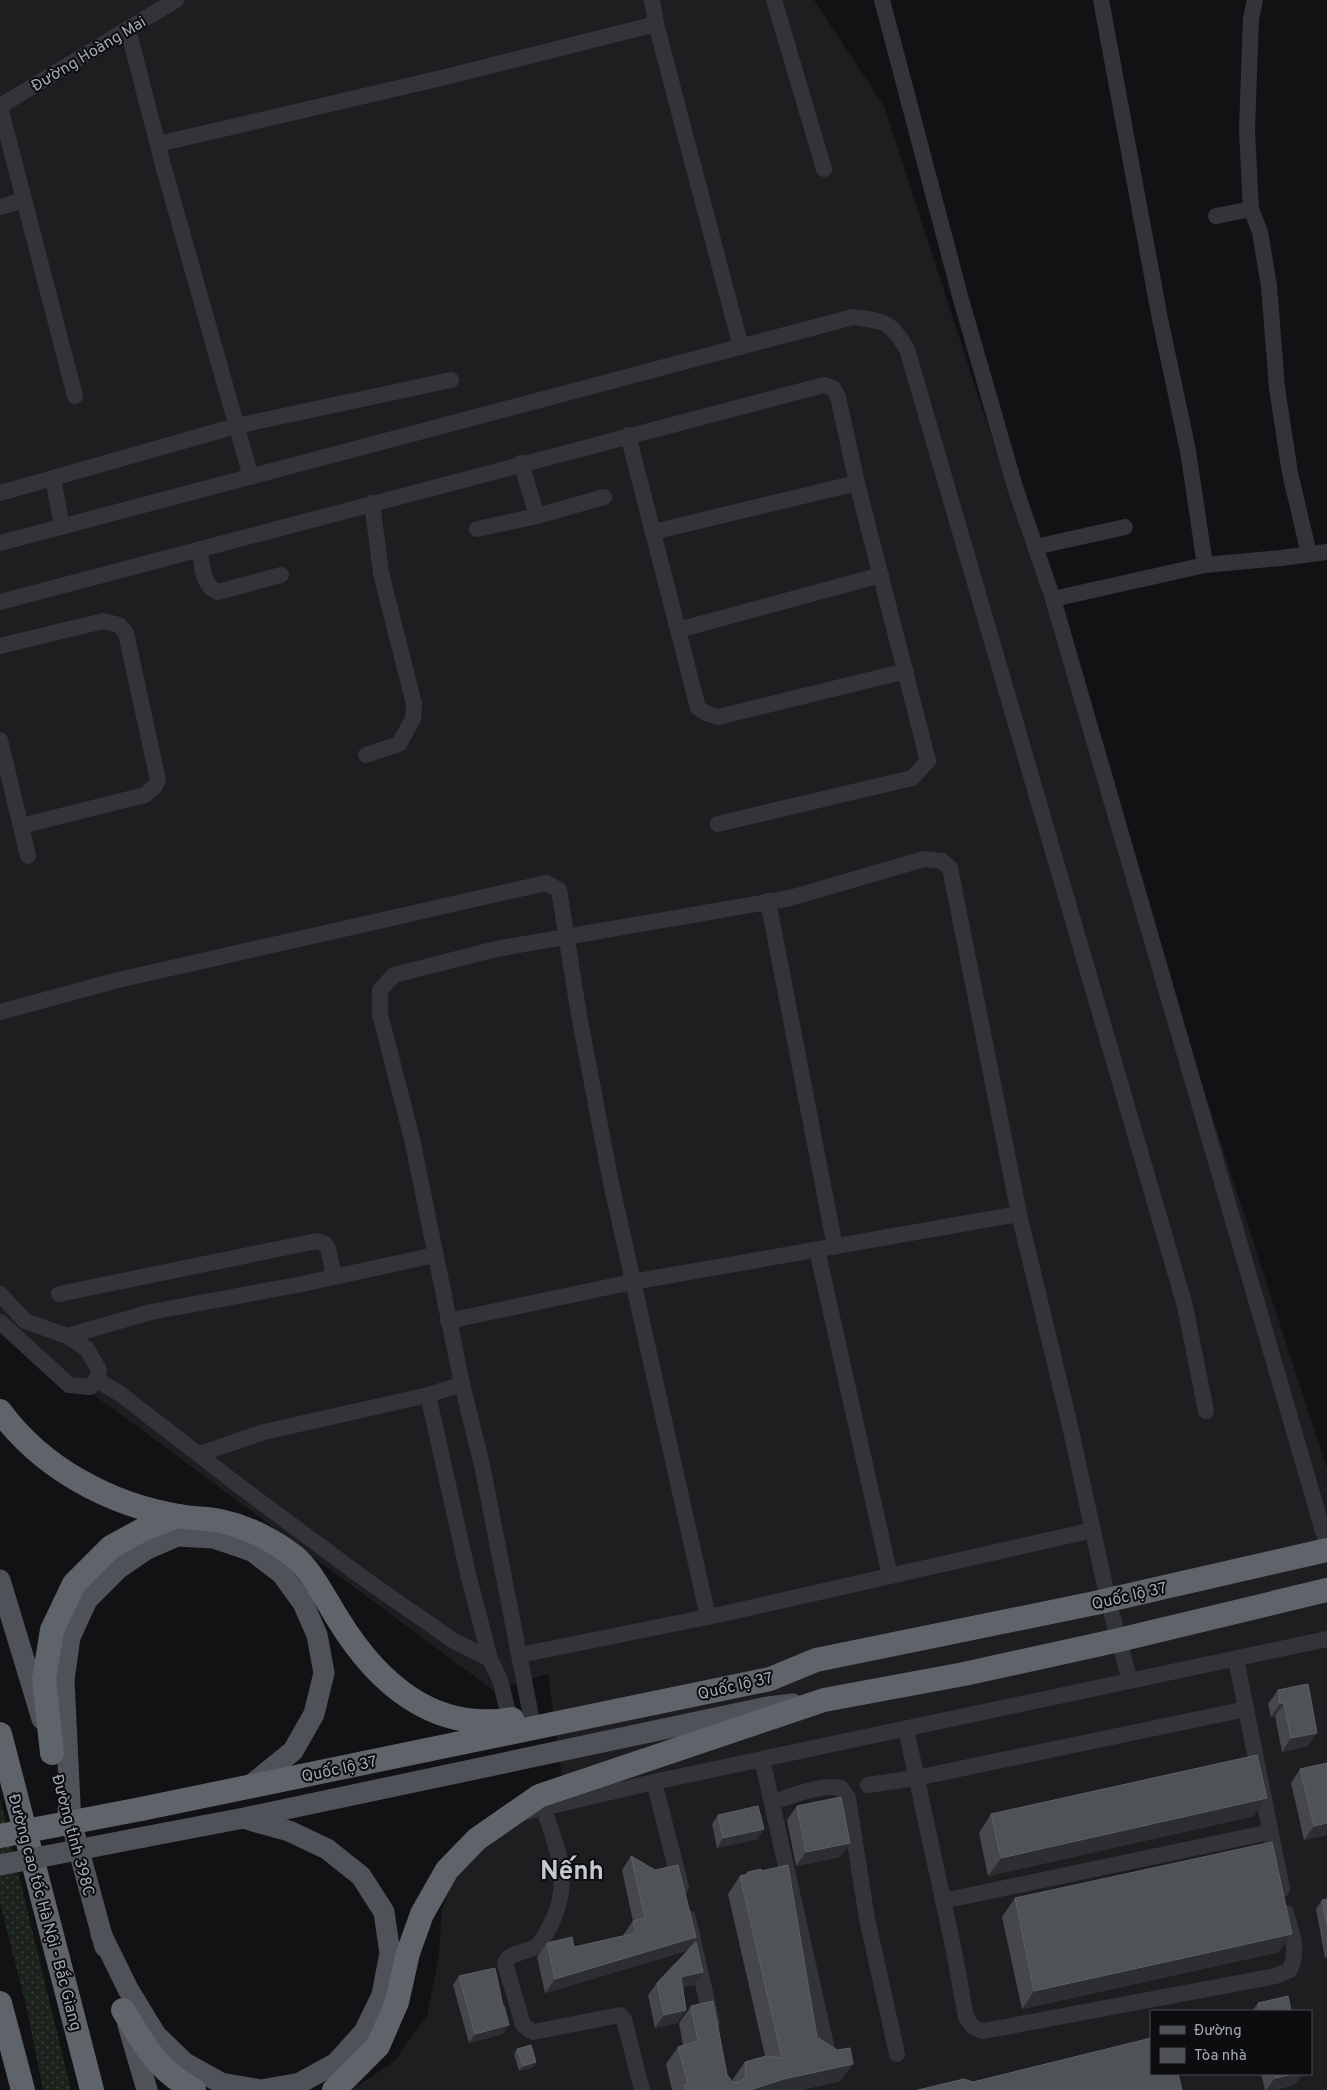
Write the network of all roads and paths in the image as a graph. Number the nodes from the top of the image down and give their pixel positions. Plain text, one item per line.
1 (176, 0) edge
2 (652, 0) edge
3 (774, 0) edge
4 (882, 0) edge
5 (1101, 0) edge
6 (1255, 0) edge
7 (656, 24) junction
8 (128, 29) junction
9 (0, 107) edge
10 (158, 144) junction
11 (824, 169) dead end
12 (24, 200) junction
13 (0, 207) edge
14 (1251, 208) junction
15 (1216, 216) dead end
16 (741, 347) junction
17 (451, 380) dead end
18 (75, 396) dead end
19 (236, 426) junction
20 (628, 435) junction
21 (521, 463) junction
22 (250, 477) junction
23 (53, 478) junction
24 (857, 483) junction
25 (0, 493) edge
26 (604, 497) dead end
27 (372, 503) junction
28 (537, 516) junction
29 (62, 527) junction
30 (1125, 527) dead end
31 (477, 529) dead end
32 (653, 532) junction
33 (0, 543) edge
34 (1035, 547) junction
35 (200, 548) junction
36 (1327, 552) edge
37 (1309, 554) junction
38 (1205, 565) junction
39 (281, 574) dead end
40 (881, 576) junction
41 (1053, 599) junction
42 (0, 602) edge
43 (678, 630) junction
44 (0, 646) edge
45 (906, 671) junction
46 (0, 740) edge
47 (366, 755) dead end
48 (718, 824) dead end
49 (20, 826) junction
50 (28, 856) dead end
51 (768, 902) junction
52 (567, 936) junction
53 (0, 1012) edge
54 (1019, 1214) junction
55 (835, 1247) junction
56 (817, 1250) junction
57 (436, 1255) junction
58 (334, 1277) junction
59 (632, 1282) junction
60 (0, 1294) edge
61 (59, 1294) dead end
62 (448, 1321) junction
63 (0, 1322) edge
64 (67, 1336) junction
65 (97, 1380) junction
66 (462, 1384) junction
67 (428, 1395) junction
68 (0, 1411) edge
69 (1206, 1411) dead end
70 (199, 1454) junction
71 (178, 1516) junction
72 (1093, 1530) junction
73 (1327, 1545) edge
74 (1327, 1550) edge
75 (890, 1576) junction
76 (0, 1580) edge
77 (1327, 1590) edge
78 (1108, 1600) junction
79 (708, 1616) junction
80 (1327, 1639) edge
81 (1119, 1640) junction
82 (520, 1655) junction
83 (490, 1659) junction
84 (1236, 1659) junction
85 (816, 1660) junction
86 (1130, 1681) junction
87 (824, 1700) junction
88 (1246, 1709) junction
89 (521, 1718) junction
90 (906, 1729) junction
91 (0, 1734) edge
92 (52, 1753) junction
93 (762, 1759) junction
94 (916, 1778) junction
95 (654, 1782) junction
96 (251, 1785) junction
97 (868, 1785) dead end
98 (772, 1802) junction
99 (542, 1807) junction
100 (509, 1817) junction
101 (244, 1818) junction
102 (71, 1824) junction
103 (1270, 1832) junction
104 (0, 1836) edge
105 (0, 1866) edge
106 (943, 1901) junction
107 (101, 1934) junction
108 (0, 2003) edge
109 (123, 2010) junction
110 (716, 2042) edge
111 (828, 2054) edge
112 (896, 2054) dead end
113 (334, 2087) edge
114 (22, 2090) edge
115 (92, 2090) edge
116 (147, 2090) edge
117 (194, 2090) edge
118 (642, 2090) edge

1 - 8 street, Đường Hoàng Mai
2 - 7 street
3 - 11 street
4 - 34 street
5 - 38 street
6 - 14 street
7 - 10 street
7 - 16 street
8 - 9 street, Đường Hoàng Mai
8 - 10 street
9 - 12 street
10 - 19 street
12 - 13 street
12 - 18 street
14 - 15 street
14 - 37 street
16 - 22 street
16 - 69 street
17 - 19 street
19 - 22 street
19 - 23 street
20 - 21 street
20 - 24 street
20 - 32 street
21 - 27 street
21 - 28 street
22 - 29 street
23 - 25 street
23 - 29 street
24 - 32 street
24 - 40 street
26 - 28 street
27 - 35 street
27 - 47 street
28 - 31 street
29 - 33 street
30 - 34 street
32 - 43 street
34 - 41 street
35 - 39 street
35 - 42 street
36 - 37 street
37 - 38 street
38 - 41 street
40 - 43 street
40 - 45 street
41 - 73 street
43 - 45 street
44 - 49 street
45 - 48 street
46 - 49 street
49 - 50 street
51 - 52 street
51 - 54 street
51 - 55 street
52 - 53 street
52 - 57 street
52 - 59 street
54 - 55 street
54 - 72 street
55 - 56 street
56 - 59 street
56 - 75 street
57 - 58 street
57 - 62 street
58 - 61 street
58 - 64 street
59 - 62 street
59 - 79 street
60 - 64 street
62 - 66 street
63 - 65 street
64 - 65 street
65 - 70 street
66 - 67 street
66 - 82 street
67 - 70 street
67 - 83 street
68 - 71 highway
70 - 83 street
71 - 89 highway
71 - 92 highway
72 - 75 street
72 - 78 street
74 - 78 highway, Quốc lộ 37
75 - 79 street
76 - 92 main road, Đường tỉnh 398C
77 - 81 highway
78 - 81 street
78 - 85 highway, Quốc lộ 37
79 - 82 street
80 - 84 street
81 - 86 street
81 - 87 highway
82 - 89 street
83 - 89 street
84 - 86 street
84 - 88 street
85 - 89 highway
85 - 96 highway, Quốc lộ 37
86 - 90 street
87 - 100 highway
87 - 101 main road
88 - 94 street
88 - 103 street
90 - 93 street
90 - 94 street
91 - 115 highway, Đường cao tốc Hà Nội - Bắc Giang
92 - 102 main road, Đường tỉnh 398C
93 - 95 street
93 - 98 street
94 - 97 street
94 - 106 street
95 - 99 street
95 - 110 street
96 - 102 main road
96 - 104 highway, Quốc lộ 37, bridge
98 - 111 street
98 - 112 street
99 - 100 street
99 - 118 street
100 - 113 highway
101 - 105 main road, bridge
101 - 107 main road
102 - 107 main road, Đường tỉnh 398C
103 - 106 street
103 - 106 street
107 - 109 main road, Đường tỉnh 398C
108 - 114 highway
109 - 116 main road, Đường tỉnh 398C
109 - 117 highway

